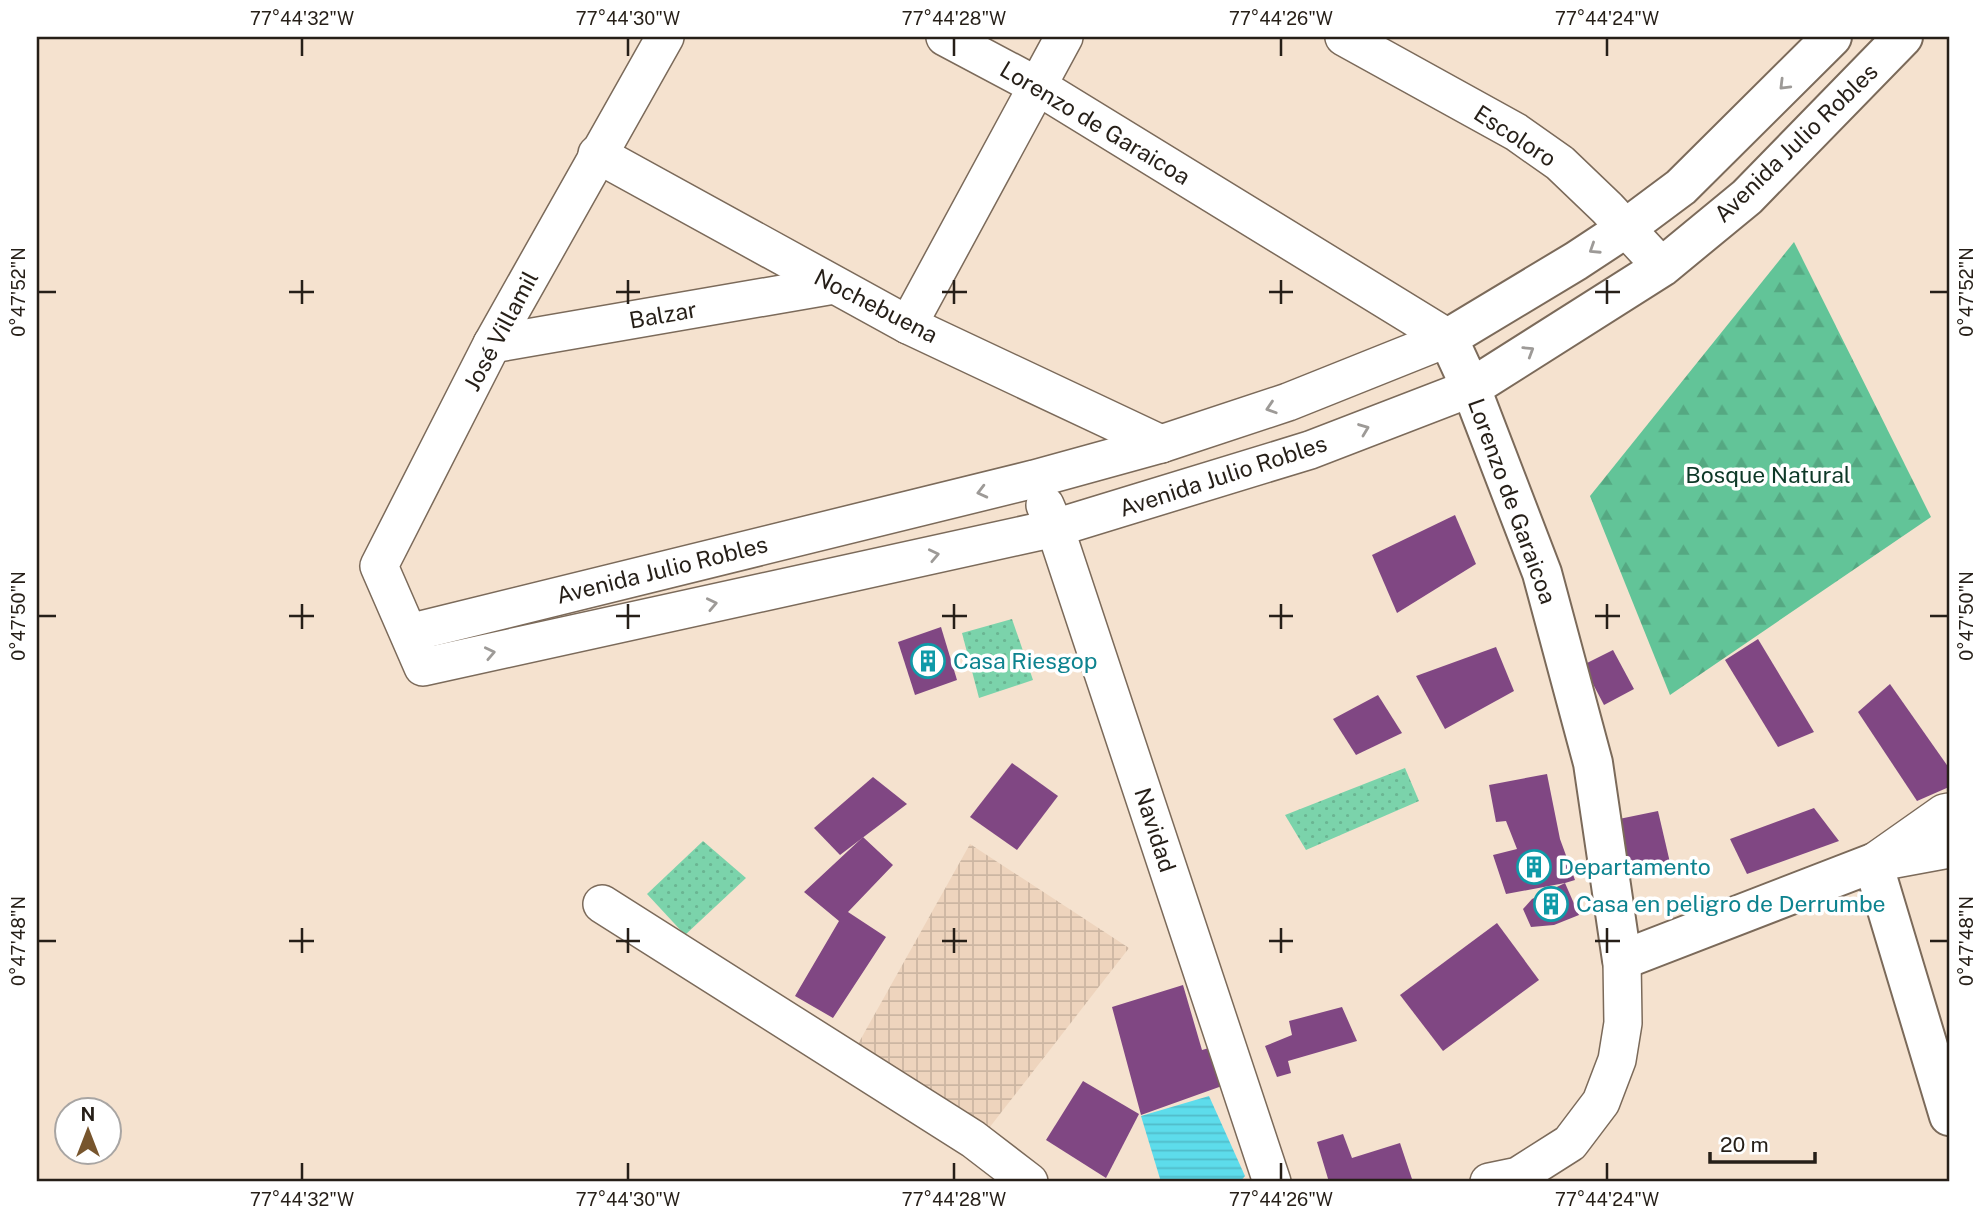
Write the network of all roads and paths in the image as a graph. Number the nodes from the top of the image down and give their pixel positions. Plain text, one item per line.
1 (665, 37) edge
2 (944, 37) edge
3 (1064, 37) edge
4 (1343, 37) edge
5 (1832, 37) edge
6 (1903, 37) edge
7 (1038, 87) junction
8 (597, 154) junction
9 (1626, 228) junction
10 (1662, 267) junction
11 (834, 285) junction
12 (908, 325) junction
13 (1448, 338) junction
14 (492, 344) junction
15 (1471, 388) junction
16 (1161, 444) junction
17 (1034, 479) junction
18 (1055, 528) junction
19 (409, 633) junction
20 (1949, 812) edge
21 (1949, 849) edge
22 (1873, 863) junction
23 (602, 904) dead end
24 (1622, 960) junction
25 (1949, 1116) edge
26 (1029, 1182) edge
27 (1272, 1182) edge
28 (1489, 1182) edge

1 - 8 street, José Villamil
2 - 7 street, Lorenzo de Garaicoa
3 - 7 street
4 - 9 street, Escoloro
5 -> 9 main road, Avenida Julio Robles
6 - 10 main road, Avenida Julio Robles
7 - 12 street
7 - 13 street, Lorenzo de Garaicoa
8 - 11 street, Nochebuena
8 - 14 street, José Villamil
9 - 10 street, Escoloro
9 -> 13 main road, Avenida Julio Robles
15 -> 10 main road, Avenida Julio Robles
11 - 12 street, Nochebuena
11 - 14 street, Balzar
12 - 16 street, Nochebuena
13 - 15 main road, Lorenzo de Garaicoa
13 -> 16 street, Avenida Julio Robles
14 - 19 street, José Villamil
18 -> 15 street, Avenida Julio Robles
15 - 24 main road, Lorenzo de Garaicoa
16 - 17 street, Avenida Julio Robles
17 - 18 street, Navidad
17 -> 19 street, Avenida Julio Robles
19 -> 18 street, Avenida Julio Robles
18 - 27 street, Navidad
20 - 22 street
21 - 22 street
22 - 24 main road
22 - 25 main road
23 - 26 street
24 - 28 street, Lorenzo de Garaicoa

